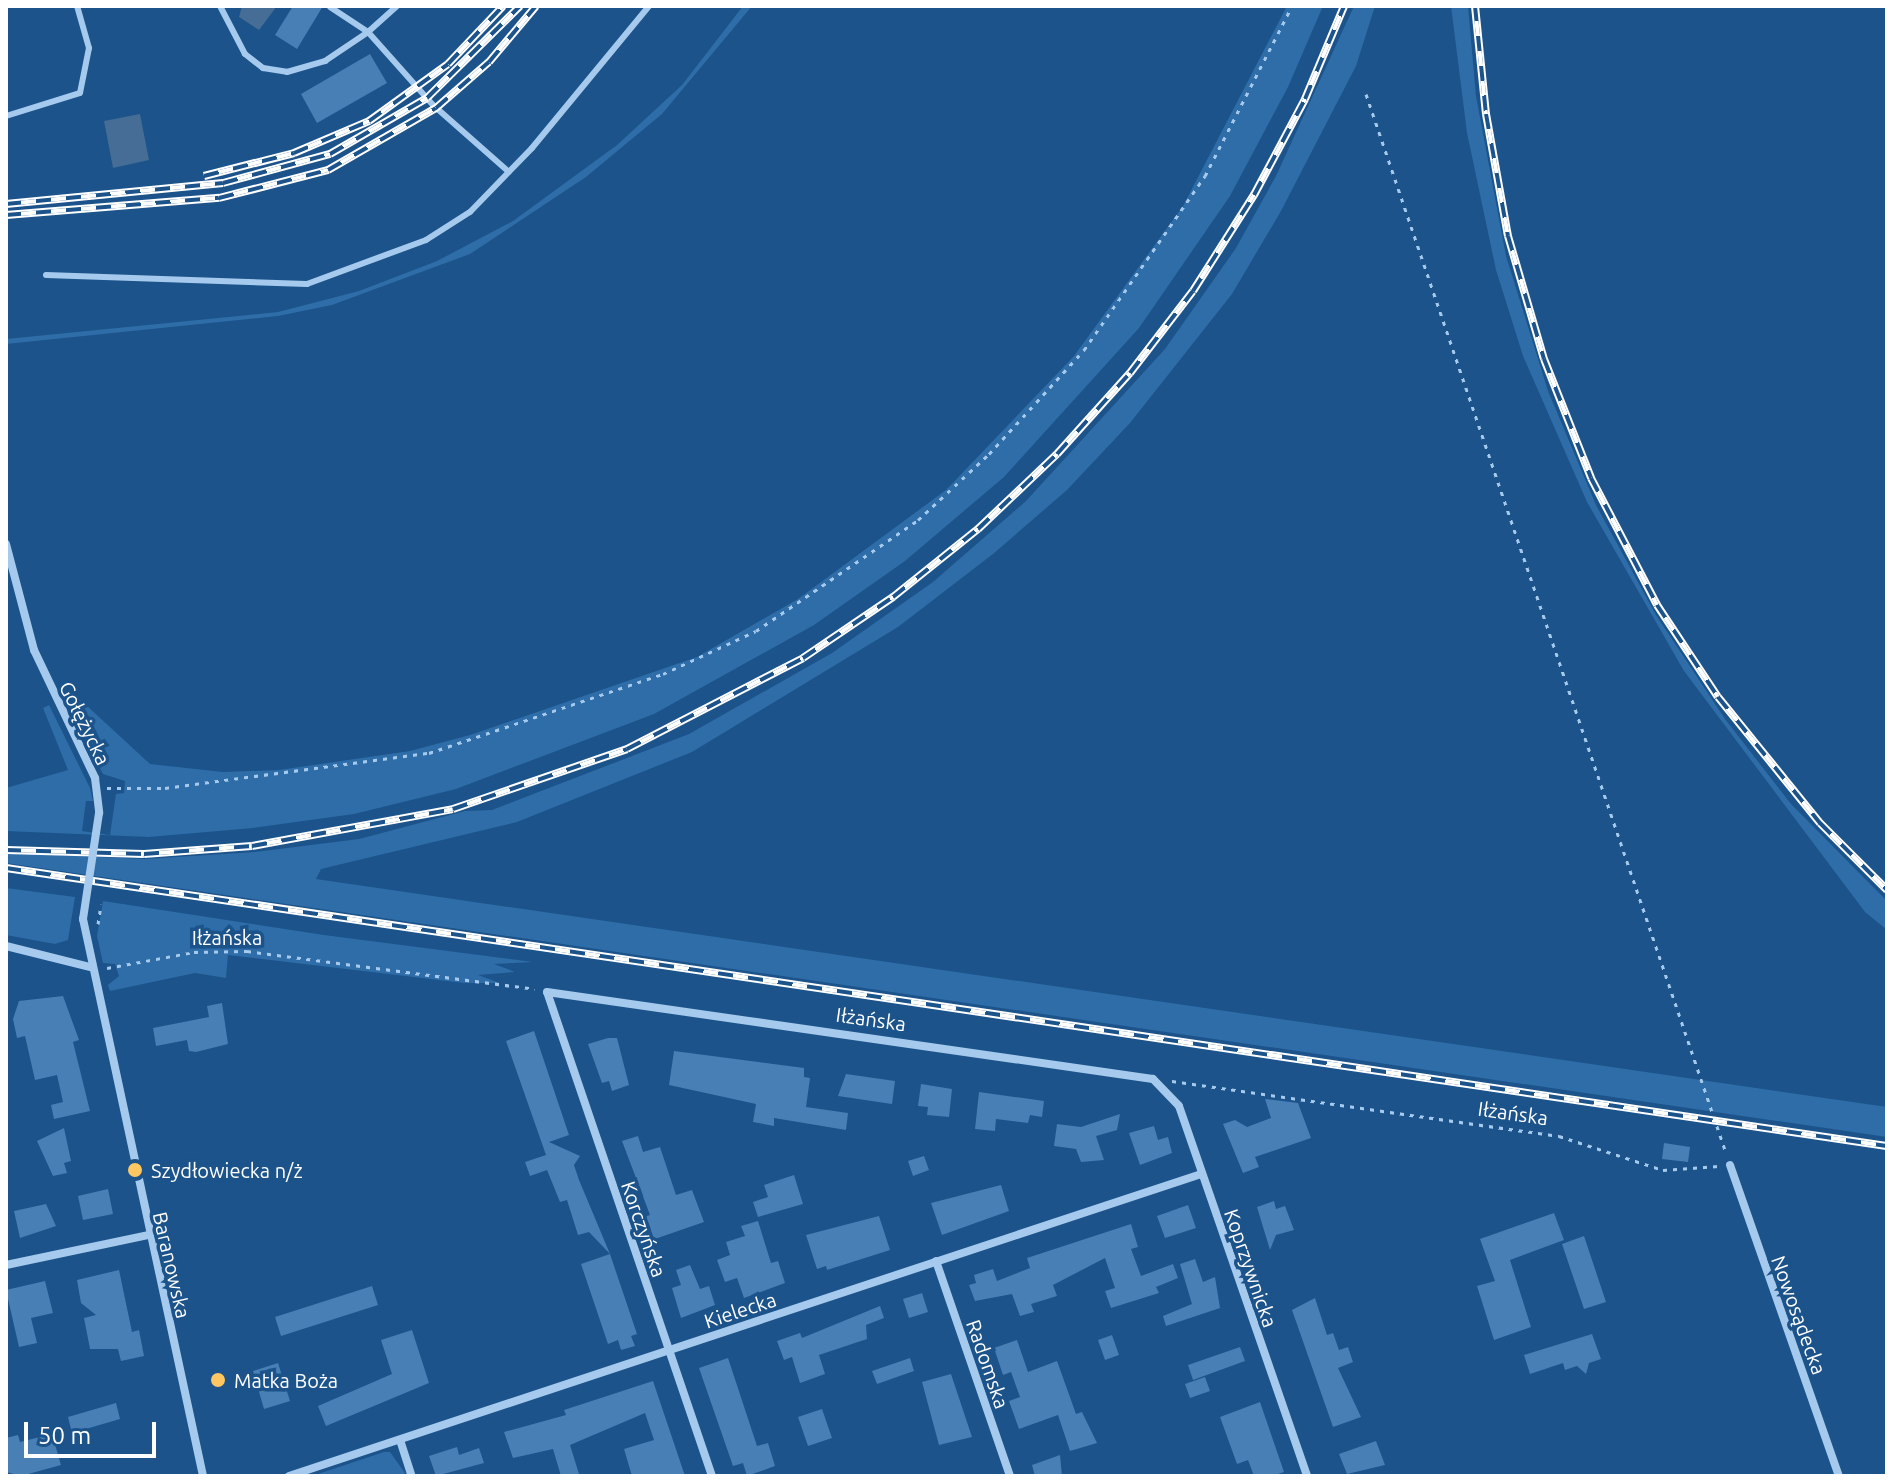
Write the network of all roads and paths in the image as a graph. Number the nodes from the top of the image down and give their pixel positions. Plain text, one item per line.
1 (77, 6) edge
2 (220, 6) edge
3 (397, 6) edge
4 (647, 6) edge
5 (1292, 6) edge
6 (330, 7) edge
7 (368, 32) junction
8 (1366, 94) dead end
9 (6, 116) edge
10 (509, 172) junction
11 (46, 275) dead end
12 (6, 544) edge
13 (99, 789) junction
14 (101, 904) dead end
15 (83, 919) joint
16 (97, 931) dead end
17 (6, 946) edge
18 (90, 967) junction
19 (547, 992) junction
20 (1153, 1079) junction
21 (1730, 1165) junction
22 (1201, 1174) junction
23 (148, 1235) junction
24 (936, 1261) junction
25 (6, 1265) edge
26 (669, 1350) junction
27 (400, 1440) junction
28 (203, 1476) edge
29 (289, 1476) edge
30 (412, 1476) edge
31 (712, 1476) edge
32 (1010, 1476) edge
33 (1307, 1476) edge
34 (1839, 1476) edge

1 - 9 lane
2 - 7 lane
3 - 7 lane
4 - 10 lane
5 - 13 path
6 - 7 lane
7 - 10 lane
8 - 21 path
10 - 11 lane
12 - 13 street, Gołężycka
13 - 15 street, Gołężycka, bridge
14 - 16 path
15 - 18 street, Baranowska
17 - 18 street
18 - 19 path, Iłżańska
18 - 23 street, Baranowska
19 - 20 street, Iłżańska
19 - 26 street, Korczyńska
20 - 21 path, Iłżańska
20 - 22 street, Koprzywnicka
21 - 34 street, Nowosądecka
22 - 24 street, Kielecka
22 - 33 street, Koprzywnicka
23 - 25 street
23 - 28 street, Baranowska
24 - 26 street, Kielecka
24 - 32 street, Radomska
26 - 27 street, Kielecka
26 - 31 street, Korczyńska
27 - 29 street, Kielecka
27 - 30 street

